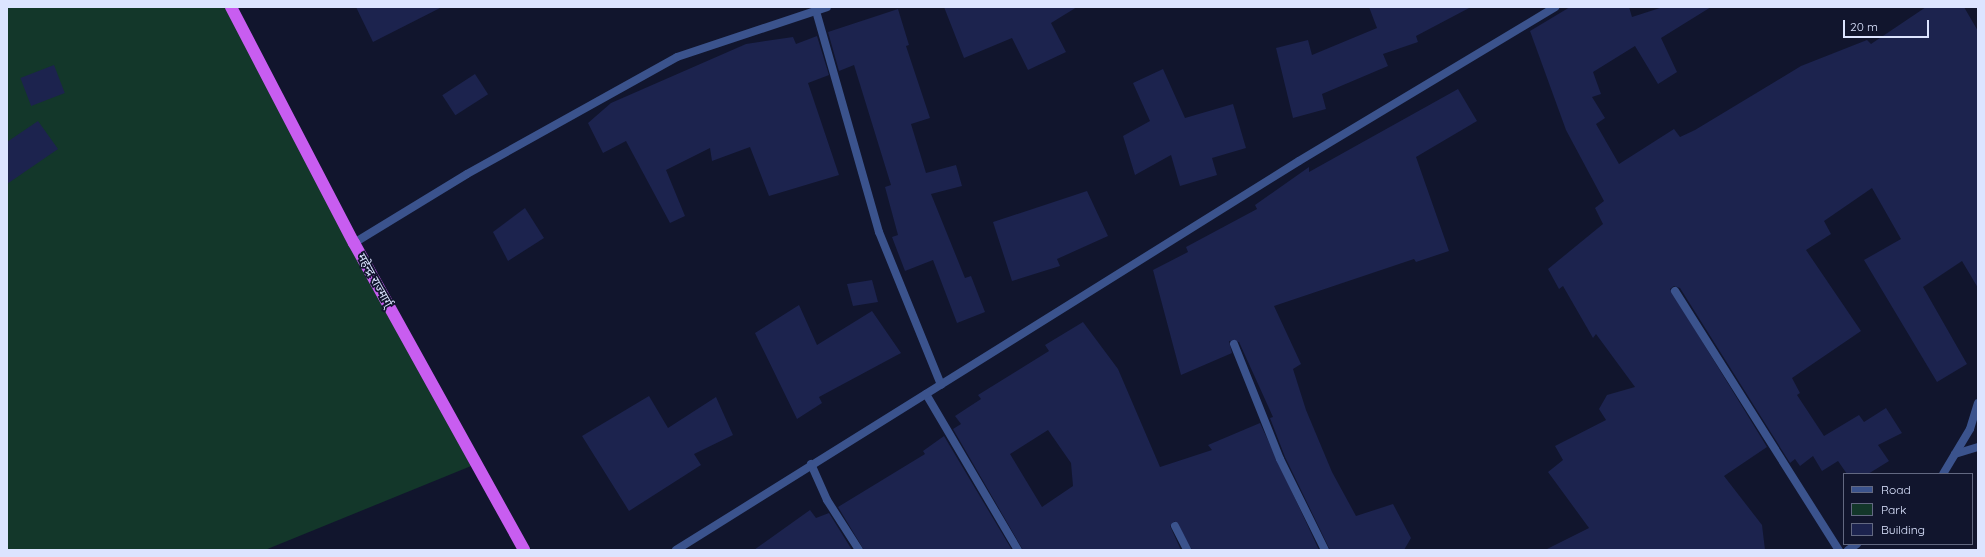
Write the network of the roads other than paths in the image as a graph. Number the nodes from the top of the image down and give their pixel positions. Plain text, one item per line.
1 (231, 7) edge
2 (827, 7) edge
3 (1555, 7) edge
4 (816, 12) junction
5 (354, 243) junction
6 (1675, 291) dead end
7 (1234, 344) dead end
8 (941, 385) junction
9 (926, 394) junction
10 (1978, 403) edge
11 (1978, 447) edge
12 (1955, 454) junction
13 (811, 464) junction
14 (1944, 473) edge
15 (1175, 526) dead end
16 (524, 550) edge
17 (676, 550) edge
18 (859, 550) edge
19 (1018, 550) edge
20 (1187, 550) edge
21 (1325, 550) edge
22 (1839, 550) edge

1 - 5 highway, महेन्द्र राज्मार्ग्
2 - 4 street
3 - 8 street
4 - 5 street
4 - 8 street
5 - 16 highway, महेन्द्र राज्मार्ग्
6 - 22 street
7 - 21 street
8 - 9 street
9 - 13 street
9 - 19 street
10 - 12 street
11 - 12 street
12 - 14 street
13 - 17 street
13 - 18 street
15 - 20 street

